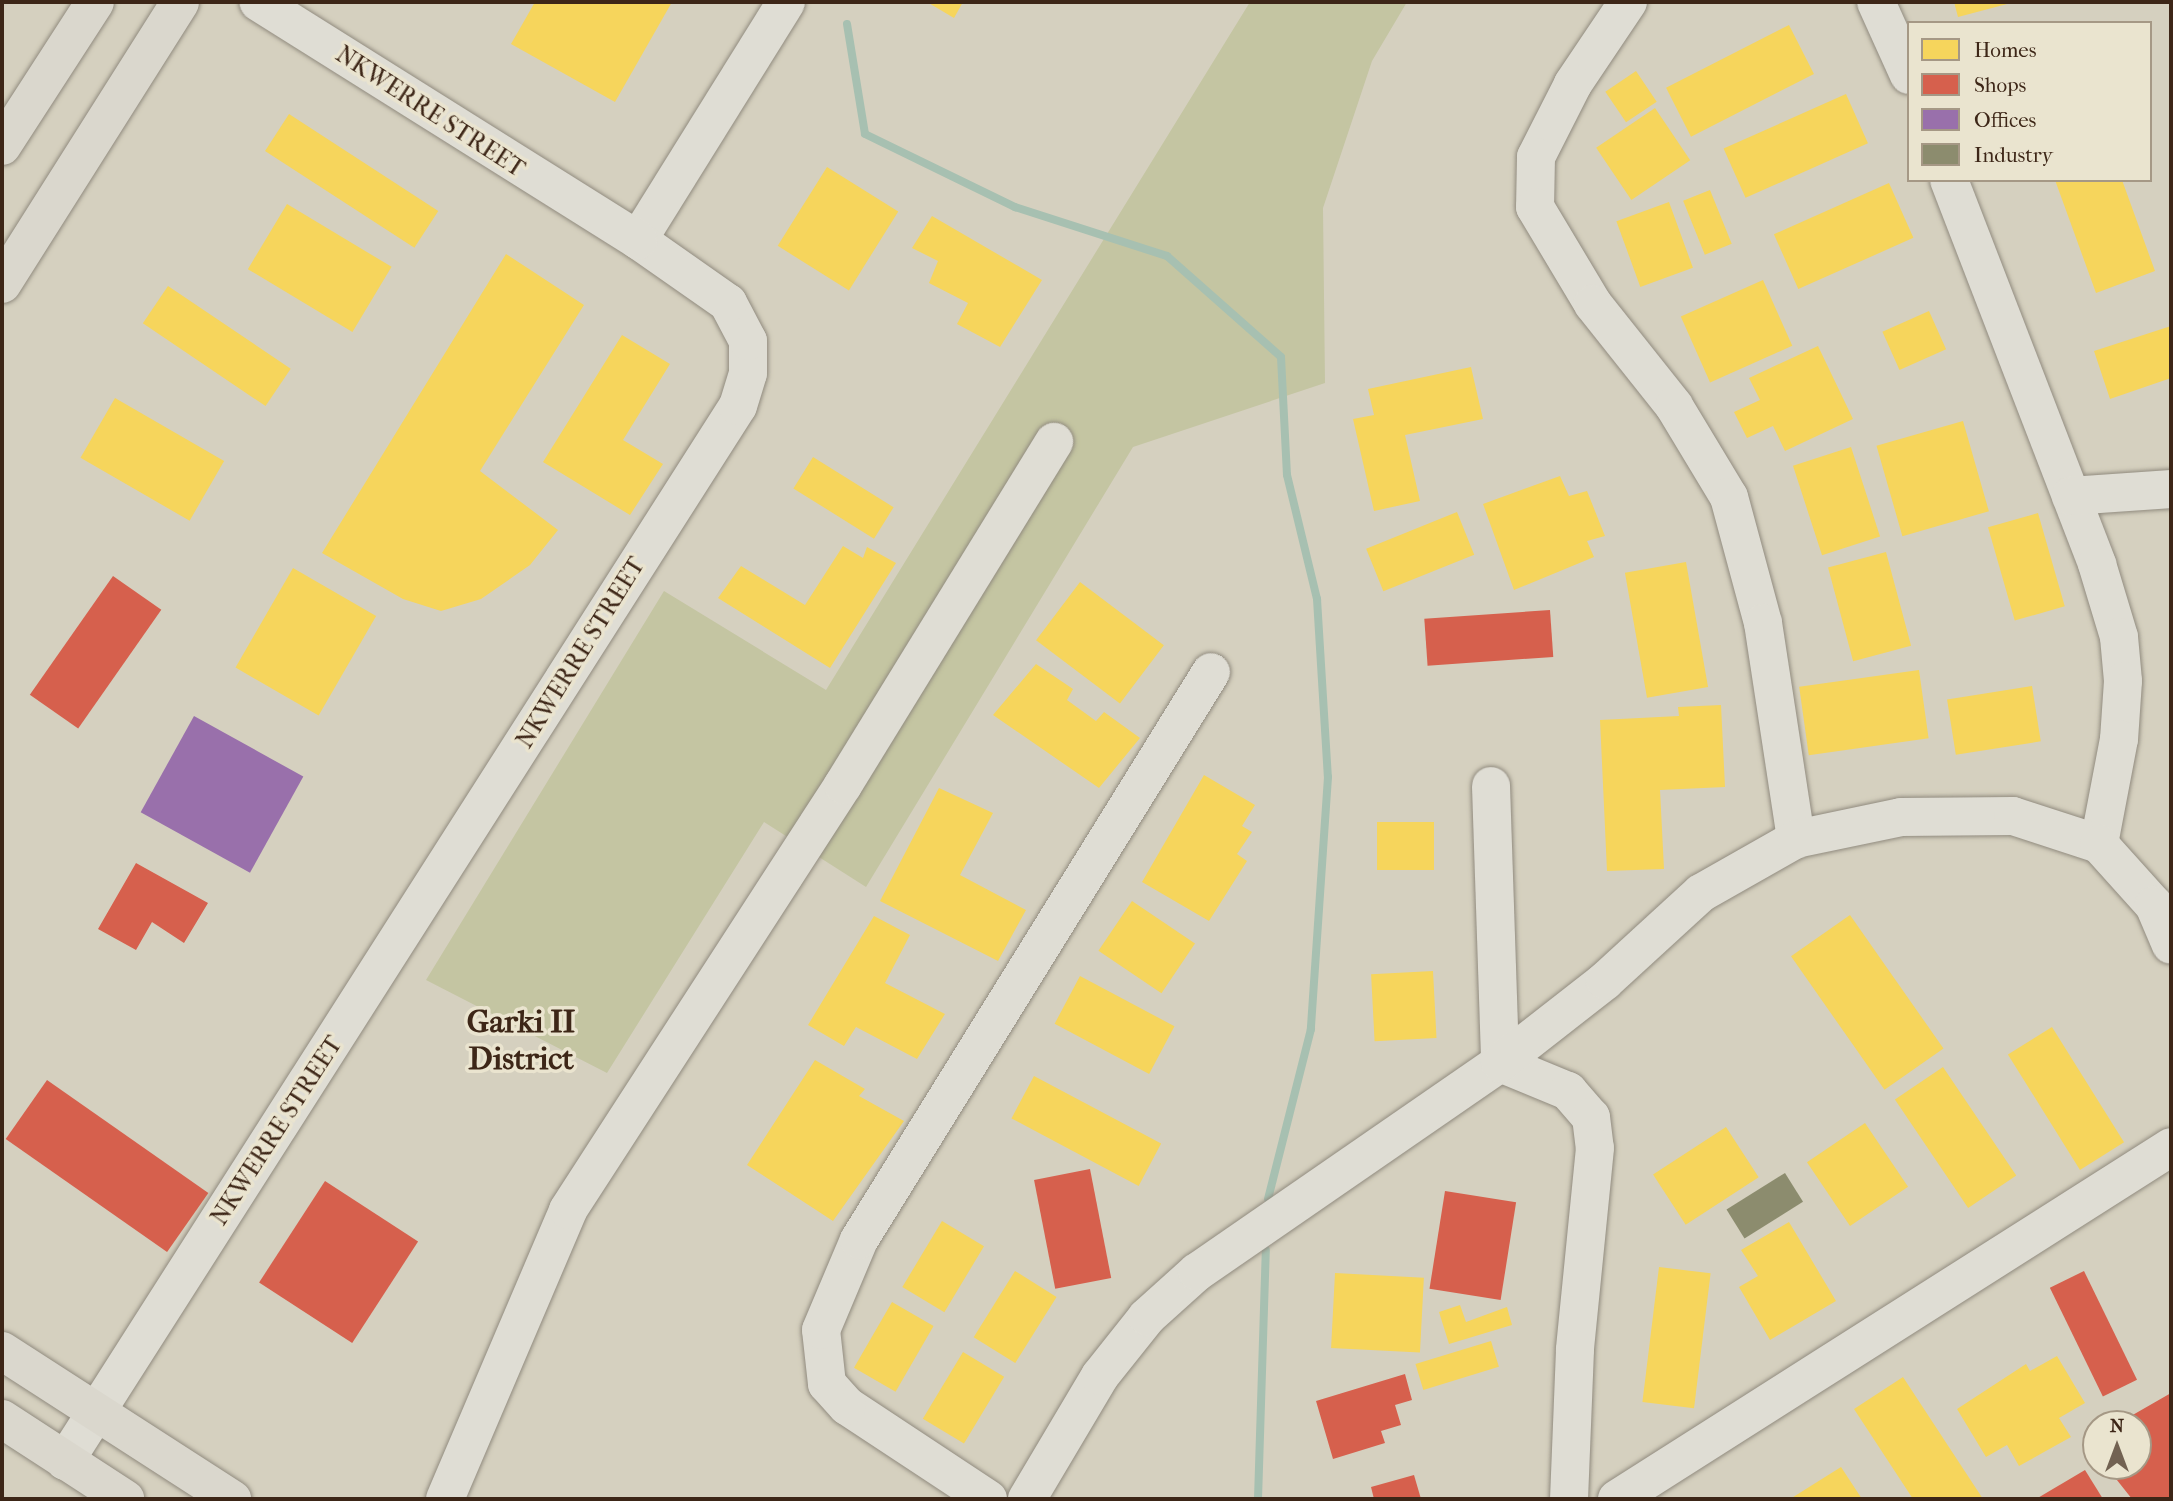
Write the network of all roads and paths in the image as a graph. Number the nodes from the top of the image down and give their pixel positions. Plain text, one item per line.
1 (95, 2) edge
2 (180, 2) edge
3 (259, 2) edge
4 (786, 2) edge
5 (1628, 2) edge
6 (1876, 2) edge
7 (1907, 71) edge
8 (2, 146) edge
9 (1951, 182) edge
10 (638, 240) junction
11 (6, 270) edge
12 (1054, 442) dead end
13 (2171, 489) edge
14 (2071, 496) junction
15 (1211, 672) dead end
16 (1491, 786) dead end
17 (1796, 839) junction
18 (2099, 844) junction
19 (2171, 945) edge
20 (1500, 1063) junction
21 (2171, 1147) edge
22 (2, 1351) edge
23 (96, 1415) junction
24 (2, 1419) edge
25 (65, 1461) junction
26 (125, 1499) edge
27 (232, 1499) edge
28 (445, 1499) edge
29 (988, 1499) edge
30 (1027, 1499) edge
31 (1569, 1499) edge
32 (1617, 1499) edge

1 - 8 main road
2 - 11 main road
3 - 10 street, NKWERRE STREET
4 - 10 street
5 - 17 street
6 - 7 street
9 - 14 street
10 - 23 street, NKWERRE STREET
12 - 28 street
13 - 14 street
14 - 18 street
15 - 29 street
16 - 20 street
17 - 18 street
17 - 20 street
18 - 19 street
20 - 30 street
20 - 31 street
21 - 32 street
22 - 23 main road
23 - 25 street, NKWERRE STREET
23 - 27 main road
24 - 25 main road
25 - 26 main road

